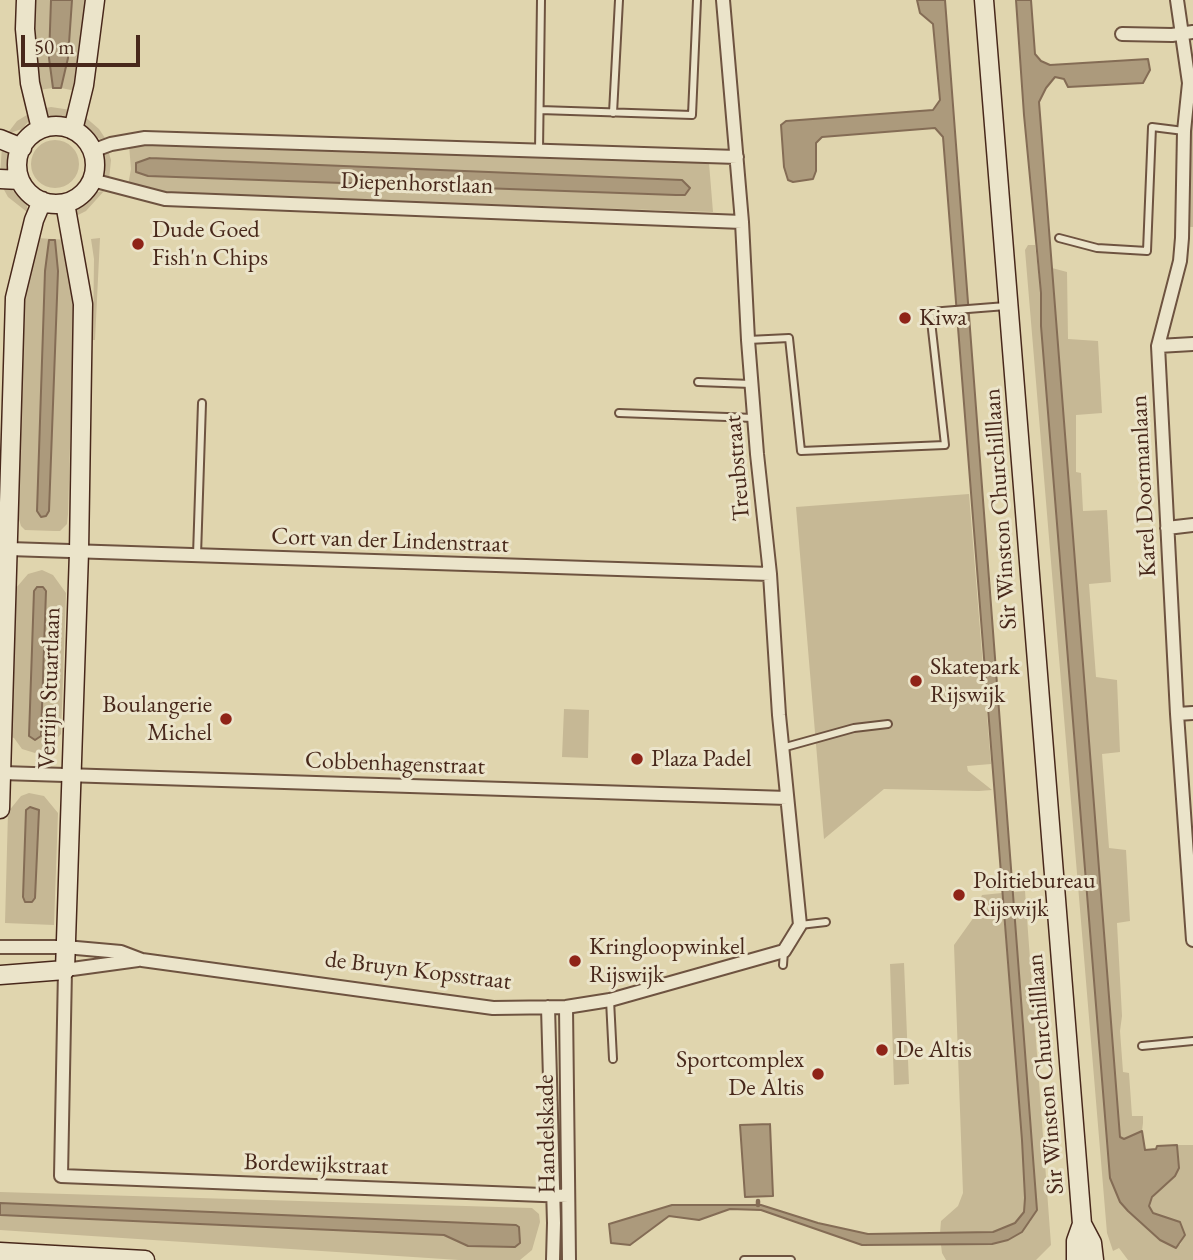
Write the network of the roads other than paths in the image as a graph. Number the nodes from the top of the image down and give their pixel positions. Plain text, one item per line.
1 (26, 0) edge
2 (95, 0) edge
3 (541, 0) edge
4 (619, 0) edge
5 (697, 0) edge
6 (723, 0) edge
7 (984, 0) edge
8 (1177, 0) edge
9 (1187, 32) edge
10 (1122, 34) dead end
11 (540, 110) junction
12 (613, 113) junction
13 (41, 129) junction
14 (73, 130) junction
15 (1184, 131) junction
16 (0, 139) edge
17 (22, 148) junction
18 (92, 151) junction
19 (539, 151) junction
20 (737, 157) junction
21 (0, 179) edge
22 (20, 180) junction
23 (92, 180) junction
24 (42, 201) junction
25 (65, 203) junction
26 (742, 222) junction
27 (1059, 238) dead end
28 (1010, 306) junction
29 (748, 340) junction
30 (1193, 344) edge
31 (1158, 346) junction
32 (6, 381) edge
33 (698, 382) dead end
34 (751, 384) junction
35 (202, 403) dead end
36 (619, 413) dead end
37 (754, 418) junction
38 (1193, 525) edge
39 (1167, 528) junction
40 (9, 549) junction
41 (79, 552) junction
42 (197, 556) junction
43 (770, 574) junction
44 (1193, 713) edge
45 (1178, 714) junction
46 (888, 724) dead end
47 (782, 748) junction
48 (2, 773) junction
49 (71, 775) junction
50 (787, 798) junction
51 (0, 809) edge
52 (1191, 881) edge
53 (826, 922) dead end
54 (799, 928) junction
55 (1193, 940) edge
56 (0, 947) edge
57 (65, 947) junction
58 (784, 951) junction
59 (142, 960) junction
60 (783, 965) dead end
61 (65, 970) junction
62 (0, 975) edge
63 (610, 1000) junction
64 (548, 1007) junction
65 (566, 1007) junction
66 (1193, 1041) edge
67 (1142, 1046) dead end
68 (613, 1059) dead end
69 (61, 1176) joint
70 (552, 1196) junction
71 (568, 1196) junction
72 (1083, 1224) junction
73 (0, 1252) edge
74 (145, 1260) edge
75 (553, 1260) edge
76 (569, 1260) edge
77 (744, 1260) edge
78 (791, 1260) edge
79 (1076, 1260) edge
80 (1094, 1260) edge

1 - 13 street
2 - 14 street
3 - 11 lane
4 - 12 lane
5 - 12 lane
6 - 20 street, Treubstraat
7 - 28 street, Sir Winston Churchilllaan
8 - 9 street, Karel Doormanlaan
9 - 10 street
9 - 15 street, Karel Doormanlaan
11 - 12 lane
11 - 19 lane
13 - 14 street
13 - 17 street
14 - 18 street
15 - 27 lane
15 - 31 street, Karel Doormanlaan
16 - 17 street
17 - 22 street
18 - 19 street, Diepenhorstlaan
18 - 23 street
19 - 20 street, Diepenhorstlaan
20 - 26 street, Treubstraat
21 - 22 street
22 - 24 street
23 - 25 street
23 - 26 street, Diepenhorstlaan
24 - 25 street
24 - 32 street, Verrijn Stuartlaan
25 - 41 street, Verrijn Stuartlaan
26 - 29 street, Treubstraat
28 - 29 lane
28 - 72 street, Sir Winston Churchilllaan
29 - 34 street, Treubstraat
30 - 31 street
31 - 39 street, Karel Doormanlaan
32 - 40 street, Verrijn Stuartlaan
33 - 34 lane
34 - 37 street, Treubstraat
35 - 42 lane
36 - 37 lane
37 - 43 street, Treubstraat
38 - 39 street
39 - 45 street, Karel Doormanlaan
40 - 41 street, Cort van der Lindenstraat
40 - 48 street, Verrijn Stuartlaan
41 - 42 street, Cort van der Lindenstraat
41 - 49 street, Verrijn Stuartlaan
42 - 43 street, Cort van der Lindenstraat
43 - 47 street, Treubstraat
44 - 45 street
45 - 52 street, Karel Doormanlaan
46 - 47 lane
47 - 50 street, Treubstraat
48 - 49 street, Cobbenhagenstraat
48 - 51 street, Verrijn Stuartlaan
49 - 50 street, Cobbenhagenstraat
49 - 57 street, Verrijn Stuartlaan
50 - 54 street, Treubstraat
52 - 55 street, Karel Doormanlaan
53 - 54 lane
54 - 58 street
56 - 57 street, de Bruyn Kopsstraat
57 - 59 street, de Bruyn Kopsstraat
57 - 61 street, Verrijn Stuartlaan
58 - 60 lane
58 - 63 street, de Bruyn Kopsstraat
59 - 61 street, de Bruyn Kopsstraat
59 - 64 street, de Bruyn Kopsstraat
61 - 62 street, de Bruyn Kopsstraat
61 - 69 street, Verrijn Stuartlaan
63 - 65 street, de Bruyn Kopsstraat
63 - 68 lane
64 - 65 street, de Bruyn Kopsstraat
64 - 70 street, Handelskade
65 - 71 street, Handelskade
66 - 67 lane
69 - 70 street, Bordewijkstraat
70 - 71 street, Bordewijkstraat
70 - 75 street, Handelskade
71 - 76 street, Handelskade
72 - 79 street, Sir Winston Churchilllaan
72 - 80 street, Sir Winston Churchilllaan
73 - 74 street
77 - 78 lane

